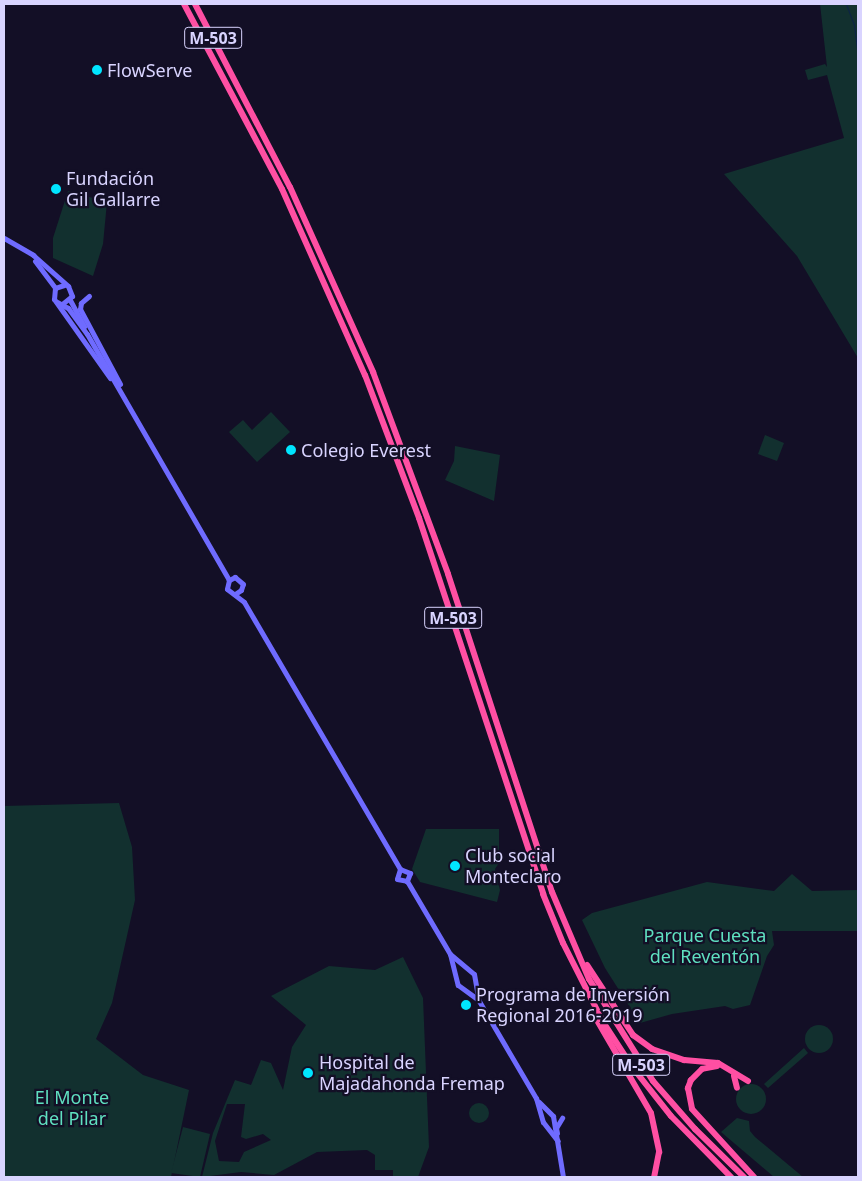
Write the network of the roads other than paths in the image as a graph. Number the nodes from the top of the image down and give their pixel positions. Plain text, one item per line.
1 (184, 4) edge
2 (195, 4) edge
3 (200, 4) edge
4 (232, 72) junction
5 (4, 238) edge
6 (11, 242) junction
7 (64, 285) junction
8 (55, 288) junction
9 (89, 296) dead end
10 (70, 300) junction
11 (59, 303) junction
12 (87, 334) junction
13 (134, 413) junction
14 (232, 578) junction
15 (241, 590) junction
16 (235, 594) junction
17 (245, 604) junction
18 (400, 869) junction
19 (407, 881) junction
20 (567, 932) junction
21 (450, 954) junction
22 (469, 969) junction
23 (456, 975) junction
24 (475, 982) junction
25 (583, 986) junction
26 (464, 988) junction
27 (480, 1001) junction
28 (748, 1081) dead end
29 (737, 1088) dead end
30 (536, 1098) junction
31 (550, 1113) junction
32 (542, 1117) junction
33 (553, 1121) junction
34 (546, 1124) junction
35 (558, 1141) junction
36 (563, 1177) edge
37 (654, 1177) edge
38 (731, 1177) edge
39 (744, 1177) edge
40 (754, 1177) edge

1 - 25 highway, M-503
2 - 4 highway, M-503
3 - 4 highway
4 - 20 highway, M-503
5 - 6 street
6 - 7 street
6 - 8 street
7 - 8 street
7 - 10 street
8 - 11 street
9 - 13 street
10 - 11 street
10 - 12 street
11 - 12 street
11 - 13 street
12 - 13 street
13 - 14 street
14 - 15 street
14 - 16 street
15 - 16 street
15 - 17 street
16 - 17 street
17 - 18 street
18 - 19 street
18 - 19 street
19 - 21 street
20 - 28 highway
20 - 39 highway, M-503
21 - 22 street
21 - 23 street
22 - 23 street
22 - 24 street
23 - 26 street
24 - 26 street
24 - 27 street
25 - 37 highway, M-503
25 - 38 highway, M-503
26 - 27 street
27 - 30 street
29 - 40 highway
30 - 31 street
30 - 32 street
31 - 32 street
31 - 33 street
32 - 34 street
33 - 34 street
33 - 35 street
33 - 35 street
34 - 35 street
35 - 36 street

